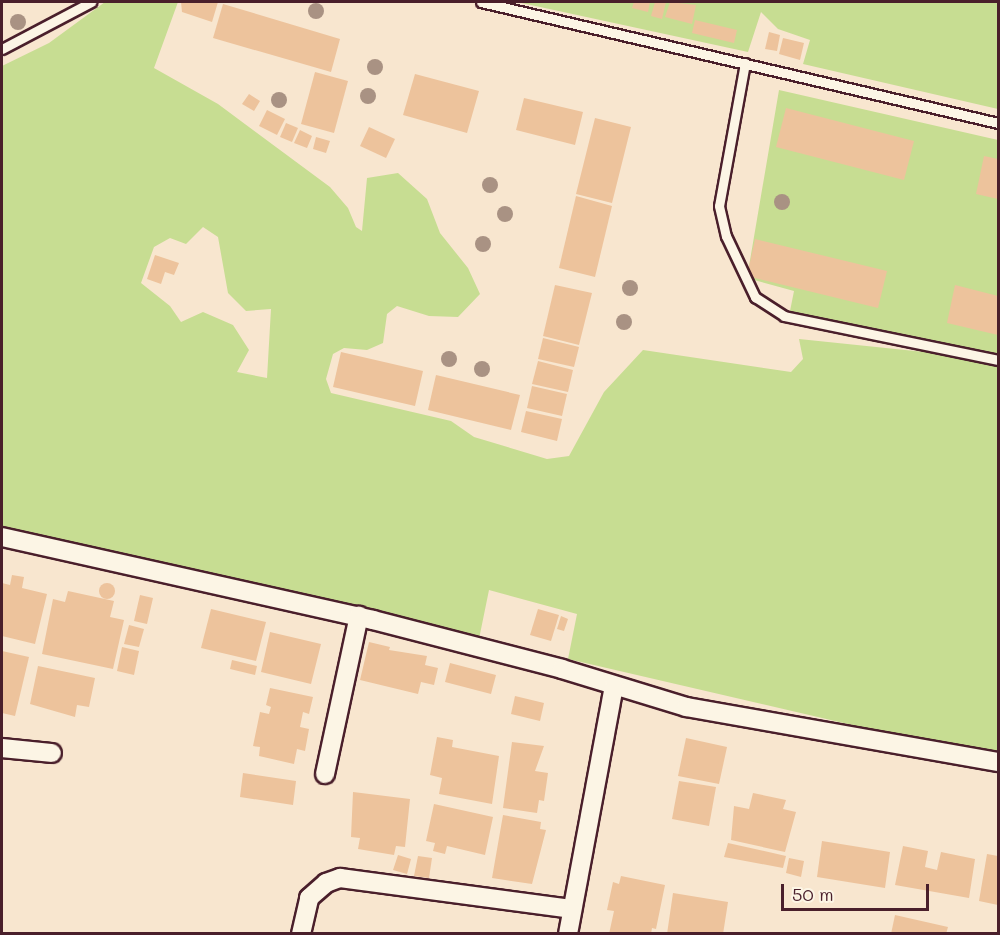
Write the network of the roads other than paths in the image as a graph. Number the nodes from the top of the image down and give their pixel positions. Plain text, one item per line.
1 (91, 2) edge
2 (482, 2) edge
3 (2, 49) edge
4 (745, 63) junction
5 (999, 123) edge
6 (999, 360) edge
7 (2, 537) edge
8 (359, 616) junction
9 (614, 686) junction
10 (2, 748) edge
11 (52, 753) dead end
12 (999, 762) edge
13 (325, 774) dead end
14 (571, 909) junction
15 (301, 933) edge
16 (568, 933) edge

1 - 3 lane
2 - 4 lane
4 - 5 lane
4 - 6 lane
7 - 8 street
8 - 9 street
8 - 13 street
9 - 12 street
9 - 14 street
10 - 11 street
14 - 15 street
14 - 16 street

